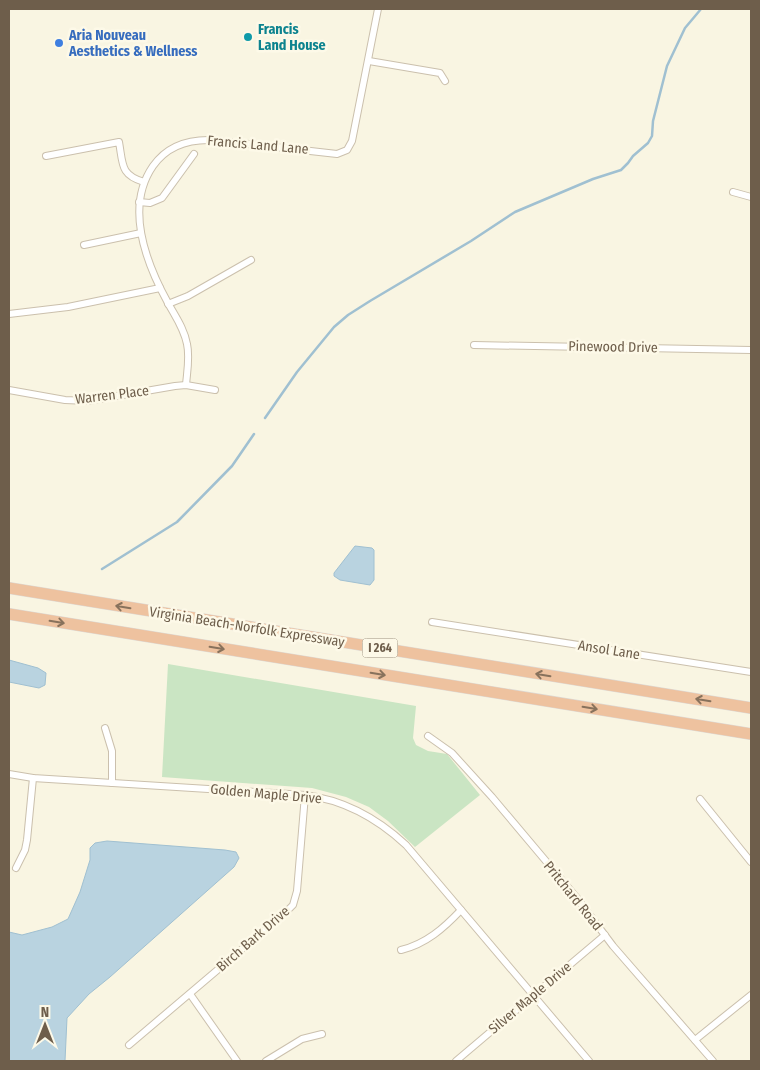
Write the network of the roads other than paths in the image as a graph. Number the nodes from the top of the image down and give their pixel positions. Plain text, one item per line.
1 (378, 9) edge
2 (369, 61) junction
3 (445, 81) dead end
4 (194, 154) dead end
5 (46, 156) dead end
6 (144, 182) junction
7 (733, 192) dead end
8 (751, 197) edge
9 (139, 202) junction
10 (141, 233) junction
11 (84, 244) dead end
12 (251, 260) dead end
13 (160, 288) junction
14 (168, 304) junction
15 (9, 314) edge
16 (474, 344) dead end
17 (751, 350) edge
18 (186, 385) junction
19 (9, 390) edge
20 (215, 390) dead end
21 (9, 588) edge
22 (9, 614) edge
23 (432, 622) dead end
24 (751, 672) edge
25 (751, 708) edge
26 (105, 728) dead end
27 (751, 734) edge
28 (428, 736) dead end
29 (9, 774) edge
30 (33, 778) junction
31 (112, 783) junction
32 (305, 795) junction
33 (700, 799) dead end
34 (751, 862) edge
35 (16, 868) dead end
36 (461, 910) junction
37 (605, 935) junction
38 (402, 950) dead end
39 (190, 994) junction
40 (533, 995) junction
41 (751, 995) edge
42 (322, 1034) dead end
43 (695, 1040) junction
44 (129, 1045) dead end
45 (237, 1061) edge
46 (266, 1061) edge
47 (456, 1061) edge
48 (589, 1061) edge
49 (713, 1061) edge

1 - 2 street, Francis Land Lane
2 - 3 street
2 - 6 street, Francis Land Lane
4 - 9 street
5 - 6 street
6 - 9 street, Francis Land Lane
7 - 8 street
9 - 10 street, Francis Land Lane
10 - 11 street
10 - 13 street, Francis Land Lane
12 - 14 street
13 - 14 street, Francis Land Lane
13 - 15 street
14 - 18 street, Francis Land Lane
16 - 17 street, Pinewood Drive
18 - 19 street, Warren Place
18 - 20 street, Warren Place
25 -> 21 highway, Virginia Beach-Norfolk Expressway / I 264
22 -> 27 highway, Virginia Beach-Norfolk Expressway / I 264
23 - 24 street, Ansol Lane
26 - 31 street
28 - 37 street, Pritchard Road
29 - 30 street, Golden Maple Drive
30 - 31 street, Golden Maple Drive
30 - 35 street
31 - 32 street, Golden Maple Drive
32 - 36 street, Golden Maple Drive
32 - 39 street, Birch Bark Drive
33 - 34 street
36 - 38 street
36 - 40 street, Golden Maple Drive
37 - 40 street, Silver Maple Drive
37 - 43 street, Pritchard Road
39 - 44 street, Birch Bark Drive
39 - 45 street
40 - 47 street, Silver Maple Drive
40 - 48 street, Golden Maple Drive
41 - 43 street
42 - 46 street
43 - 49 street, Pritchard Road

